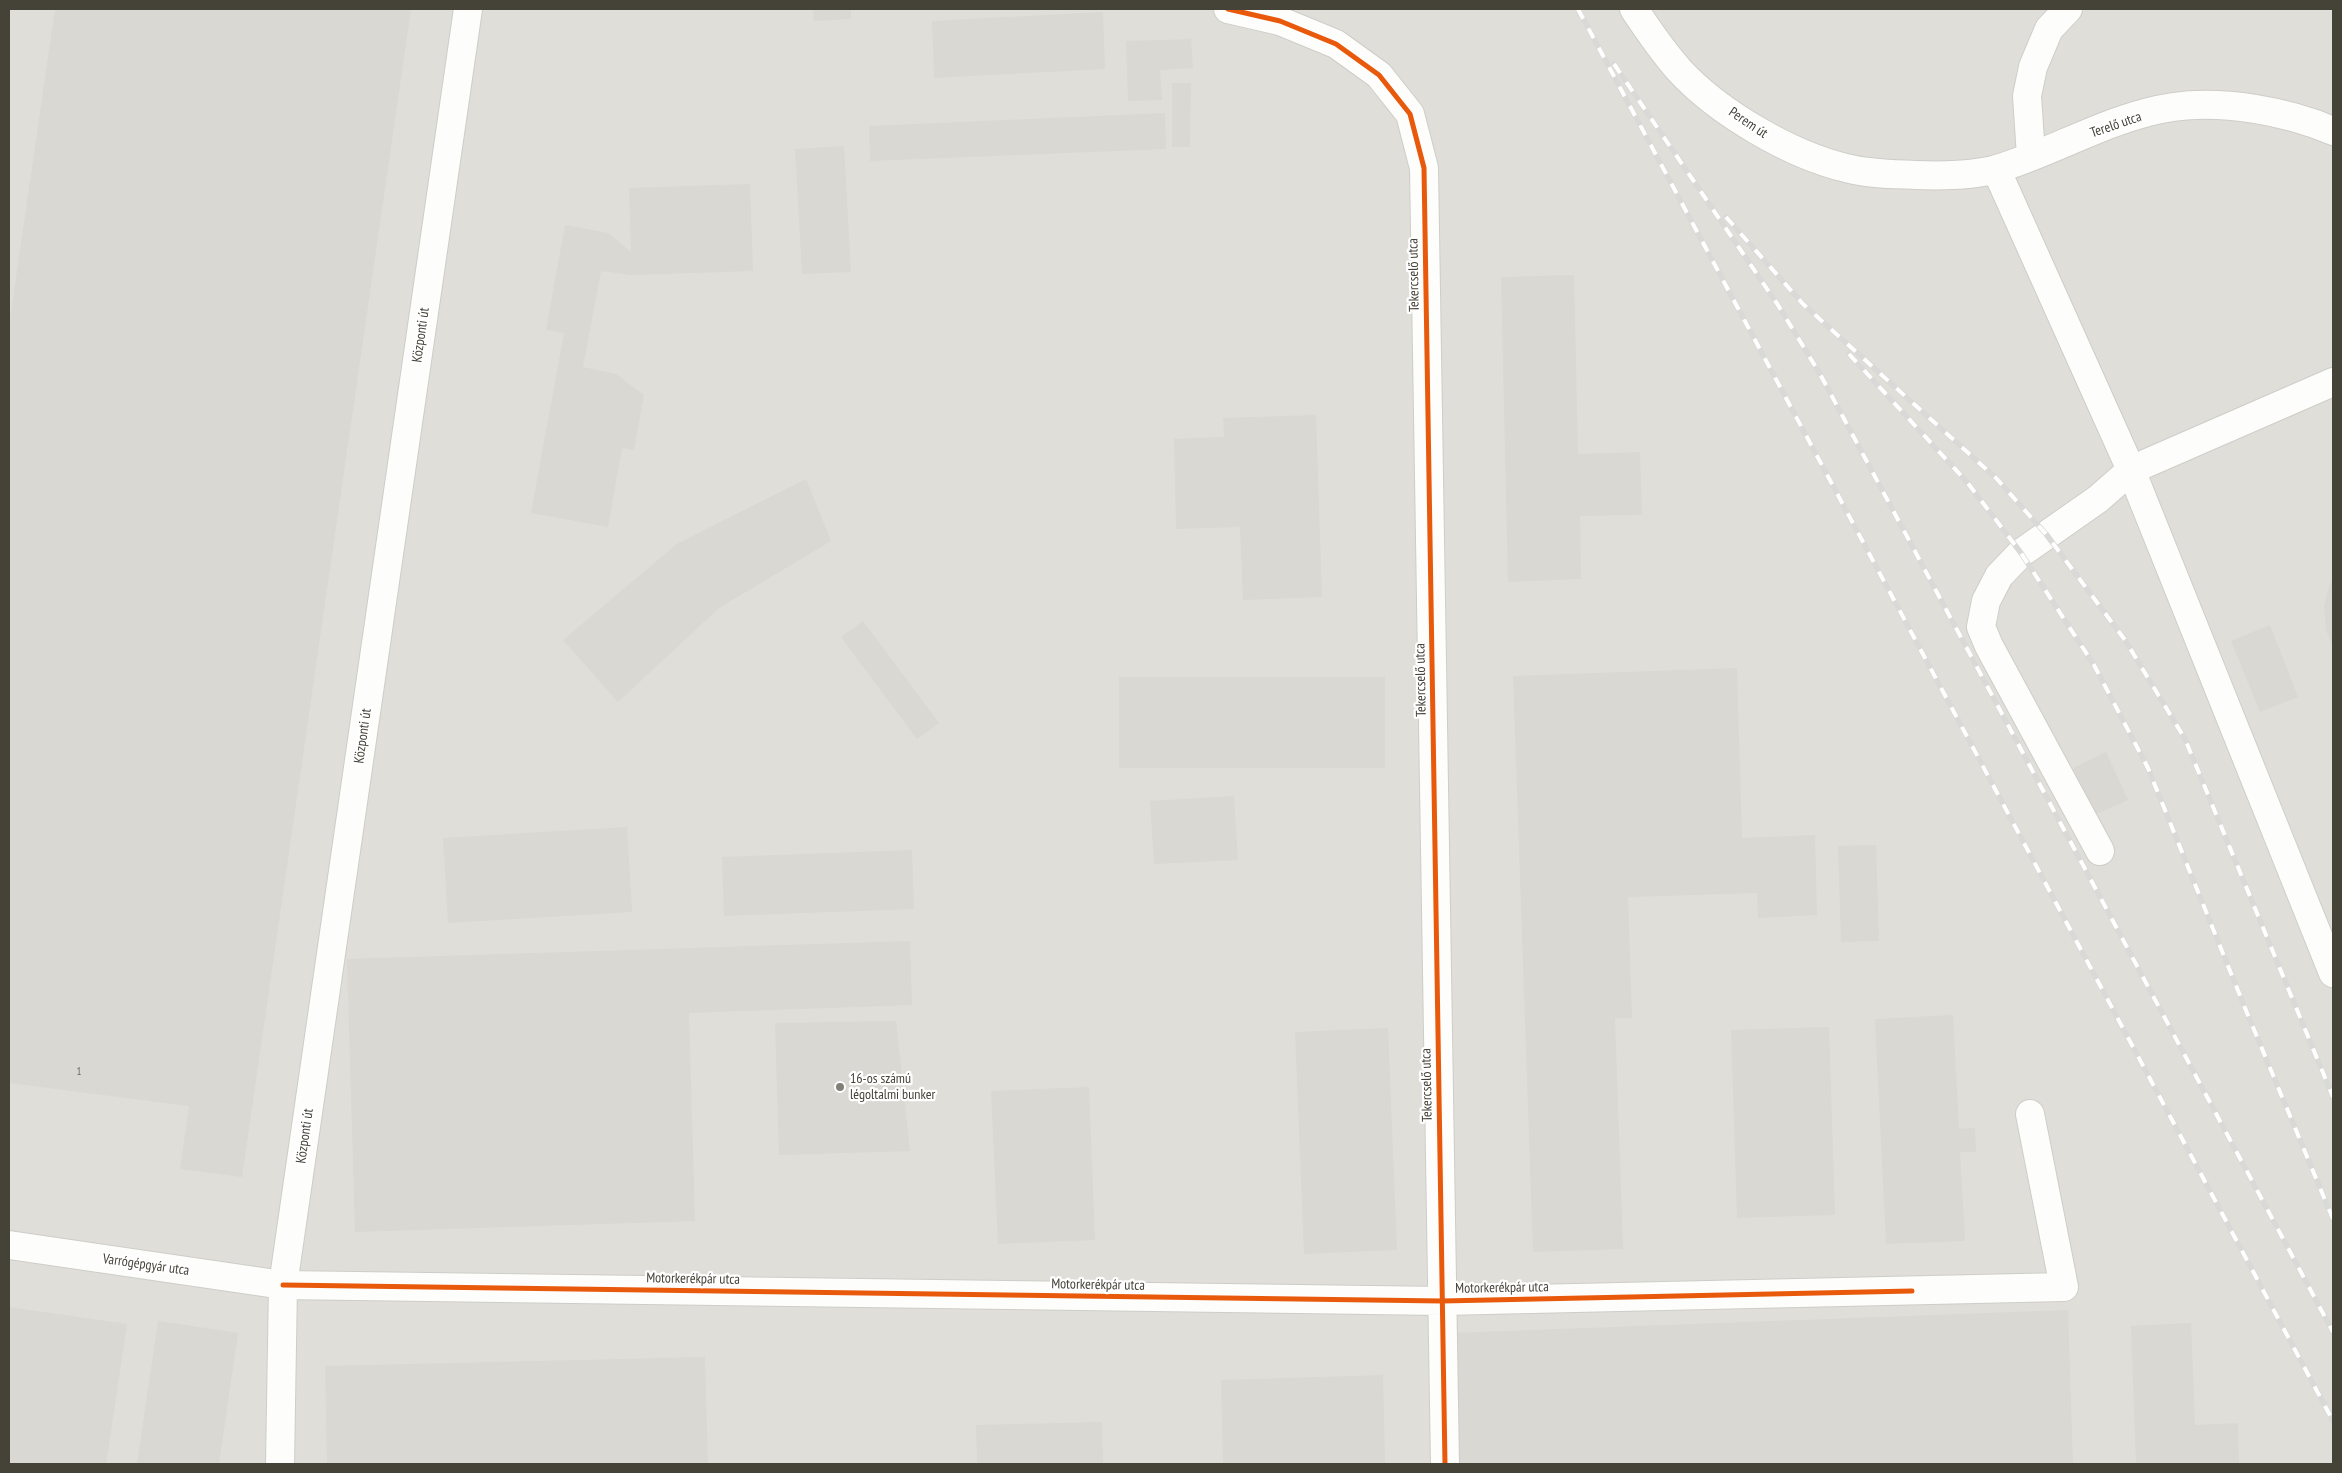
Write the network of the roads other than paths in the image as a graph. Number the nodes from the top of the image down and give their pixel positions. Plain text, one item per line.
1 (468, 9) edge
2 (1228, 9) edge
3 (1634, 9) edge
4 (2068, 9) edge
5 (2333, 131) edge
6 (2031, 156) junction
7 (1996, 169) junction
8 (1900, 175) joint
9 (2333, 382) edge
10 (2131, 470) junction
11 (2100, 851) dead end
12 (2333, 973) edge
13 (2030, 1114) dead end
14 (9, 1245) edge
15 (283, 1285) junction
16 (1442, 1301) junction
17 (280, 1464) edge
18 (1444, 1464) edge

1 - 15 street, Központi út
2 - 16 street, Tekercselő utca
3 - 8 street, Perem út
4 - 6 street
5 - 6 street, Terelő utca
6 - 7 street, Terelő utca
7 - 8 street, Terelő utca
7 - 10 street
9 - 10 street
10 - 11 street
10 - 12 street
13 - 16 street, Motorkerékpár utca
14 - 15 street, Varrógépgyár utca
15 - 16 street, Motorkerékpár utca
15 - 17 street, Központi út
16 - 18 street, Tekercselő utca

